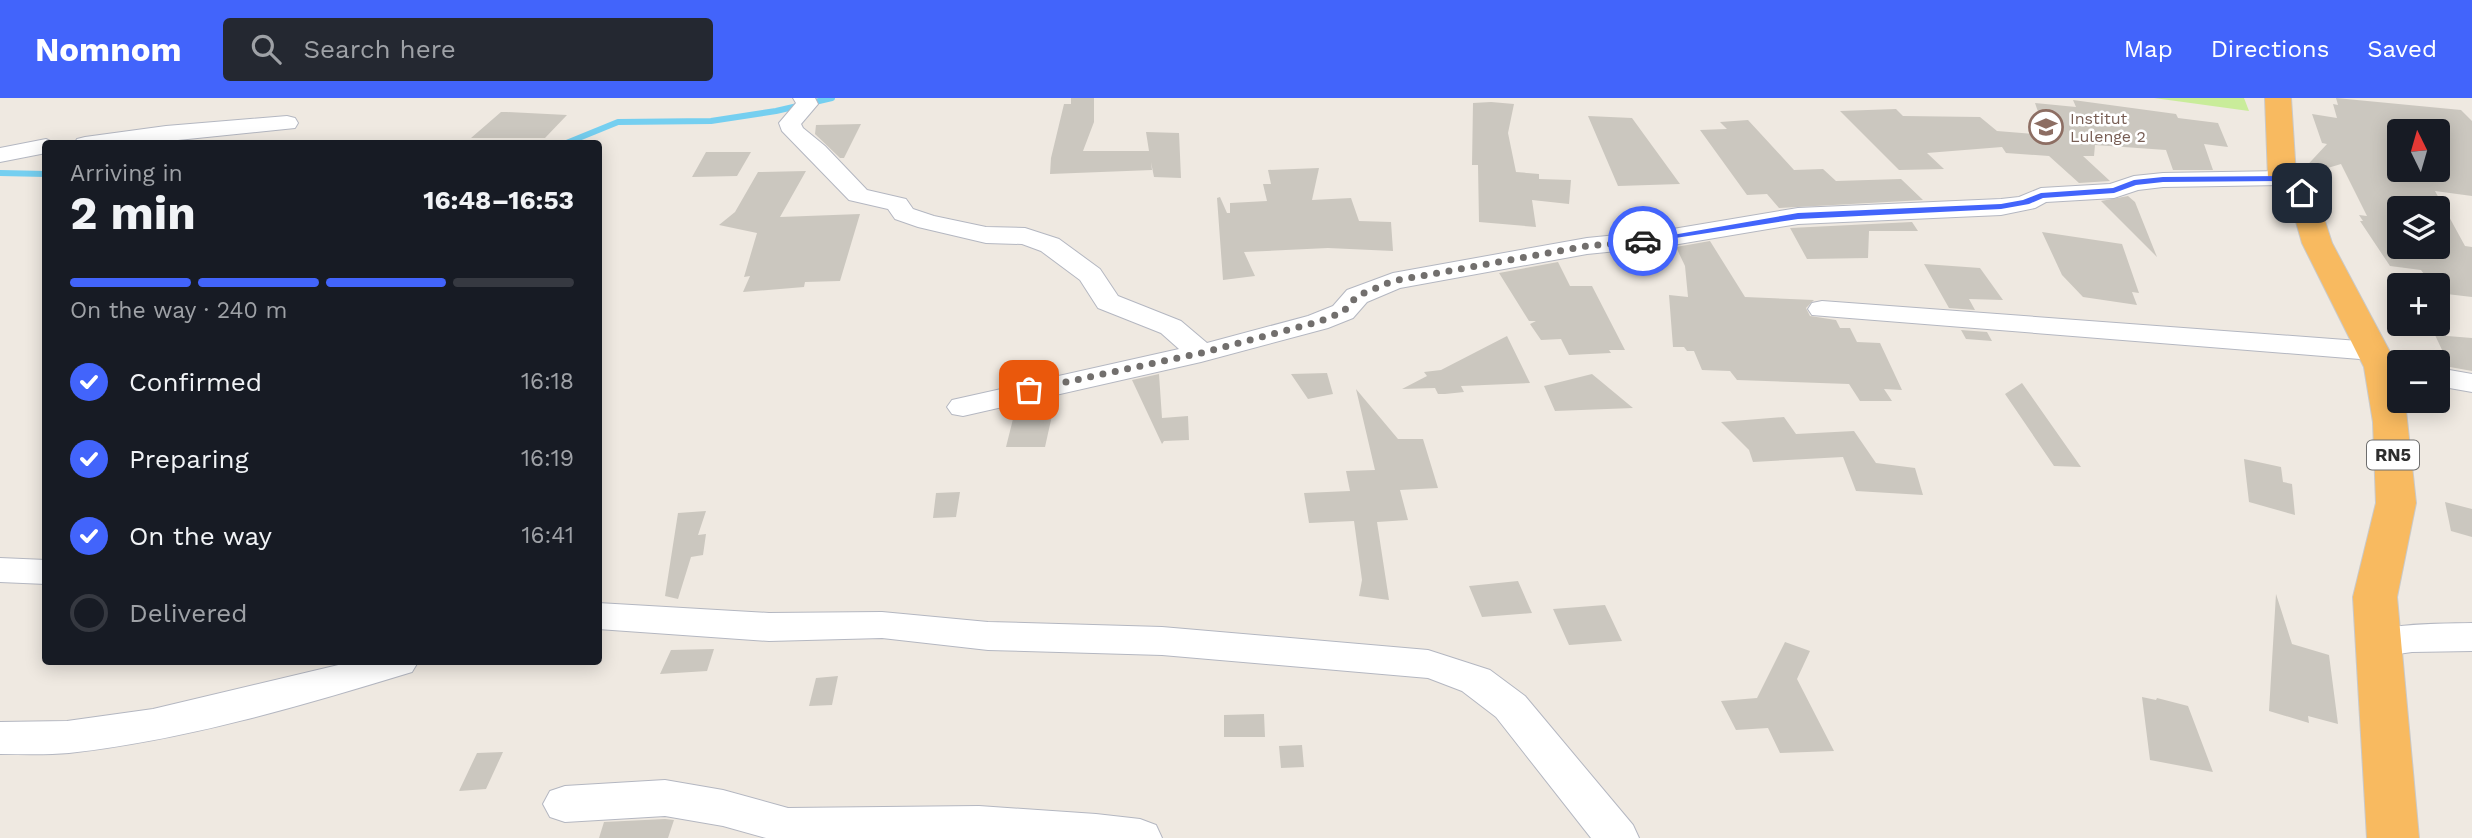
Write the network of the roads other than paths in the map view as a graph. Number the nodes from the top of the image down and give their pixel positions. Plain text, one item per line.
1 (804, 98) edge
2 (2278, 98) edge
3 (287, 124) dead end
4 (114, 140) edge
5 (42, 147) edge
6 (0, 155) edge
7 (2282, 178) junction
8 (1822, 309) dead end
9 (1201, 353) junction
10 (2384, 362) edge
11 (963, 407) dead end
12 (0, 570) edge
13 (42, 572) edge
14 (602, 616) edge
15 (2472, 637) edge
16 (2377, 643) junction
17 (388, 665) edge
18 (0, 738) edge
19 (565, 804) dead end
20 (1140, 838) edge
21 (1617, 838) edge
22 (2393, 838) edge

1 - 9 street
2 - 7 highway
3 - 4 street
5 - 6 street
7 - 9 street
7 - 10 highway, RN5
8 - 10 street
9 - 11 street
10 - 16 highway, RN5
12 - 13 street
14 - 21 street
15 - 16 street
16 - 22 highway, RN5
17 - 18 street
19 - 20 street

